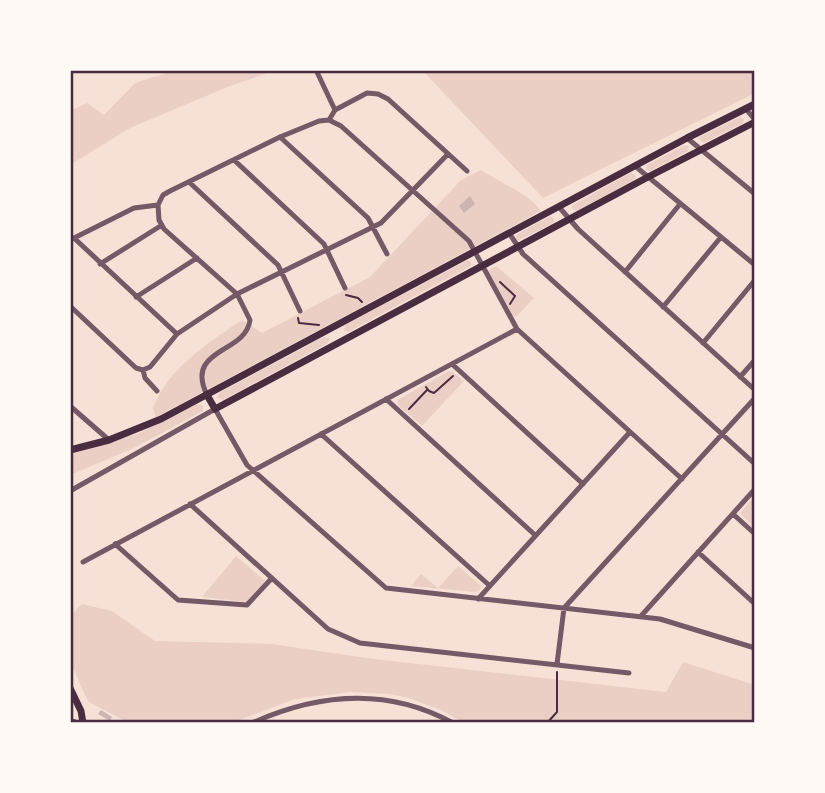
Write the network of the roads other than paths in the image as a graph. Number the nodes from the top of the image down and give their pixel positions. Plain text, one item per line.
1 (316, 70) edge
2 (755, 104) edge
3 (746, 109) junction
4 (335, 110) junction
5 (329, 120) junction
6 (755, 121) edge
7 (280, 137) junction
8 (687, 138) junction
9 (699, 149) junction
10 (448, 154) junction
11 (234, 160) junction
12 (635, 166) junction
13 (467, 171) dead end
14 (648, 177) junction
15 (189, 182) junction
16 (413, 191) junction
17 (755, 194) edge
18 (680, 204) junction
19 (158, 205) junction
20 (559, 207) junction
21 (568, 220) junction
22 (162, 225) junction
23 (373, 227) junction
24 (509, 233) junction
25 (721, 237) junction
26 (72, 239) edge
27 (517, 247) junction
28 (327, 249) junction
29 (474, 251) junction
30 (387, 254) dead end
31 (197, 258) junction
32 (100, 264) junction
33 (755, 265) edge
34 (481, 266) junction
35 (281, 271) junction
36 (625, 272) junction
37 (755, 280) edge
38 (345, 288) road end
39 (237, 294) junction
40 (136, 297) junction
41 (70, 306) edge
42 (663, 307) junction
43 (300, 311) road end
44 (333, 327) junction
45 (517, 329) junction
46 (177, 334) junction
47 (340, 342) junction
48 (703, 343) junction
49 (755, 360) edge
50 (452, 364) junction
51 (143, 370) junction
52 (740, 377) junction
53 (755, 390) edge
54 (157, 391) dead end
55 (207, 395) junction
56 (755, 398) edge
57 (386, 399) junction
58 (70, 407) edge
59 (215, 409) junction
60 (630, 432) junction
61 (321, 434) junction
62 (722, 434) junction
63 (109, 440) junction
64 (70, 450) edge
65 (755, 464) edge
66 (253, 470) junction
67 (682, 479) junction
68 (583, 484) junction
69 (755, 489) edge
70 (70, 491) edge
71 (190, 504) junction
72 (733, 514) junction
73 (755, 534) edge
74 (535, 535) junction
75 (115, 544) junction
76 (698, 552) junction
77 (83, 562) dead end
78 (272, 578) junction
79 (490, 586) junction
80 (478, 599) junction
81 (755, 604) edge
82 (564, 608) junction
83 (641, 616) junction
84 (755, 648) edge
85 (557, 664) junction
86 (629, 673) dead end
87 (70, 688) edge
88 (70, 720) edge
89 (80, 723) edge
90 (252, 723) edge
91 (453, 723) edge

1 - 4 street
2 - 3 main road
3 - 6 street
3 - 8 main road
4 - 5 street
4 - 10 street
5 - 7 street
5 - 16 street
6 - 9 main road
7 - 11 street
7 - 23 street
8 - 9 street
8 - 12 main road
9 - 14 main road
9 - 17 street
10 - 13 street
10 - 16 street
11 - 15 street
11 - 28 street
12 - 14 street
12 - 20 main road
14 - 18 street
14 - 21 main road
15 - 19 street
15 - 35 street
16 - 23 street
16 - 29 street
18 - 25 street
18 - 36 street
19 - 22 street
19 - 26 street
20 - 21 street
20 - 24 main road
21 - 27 main road
21 - 36 street
22 - 31 street
22 - 32 street
23 - 28 street
23 - 30 street
24 - 27 street
24 - 29 main road
25 - 33 street
25 - 42 street
26 - 32 street
27 - 34 main road
27 - 62 street
28 - 35 street
28 - 38 street
29 - 34 street
29 - 44 main road
31 - 39 street
31 - 40 street
32 - 40 street
34 - 45 street
34 - 47 main road
35 - 39 street
35 - 43 street
36 - 42 street
37 - 48 street
39 - 46 street
39 - 55 street
40 - 46 street
41 - 51 street
42 - 48 street
44 - 47 main road
44 - 55 main road
45 - 50 street
45 - 60 street
46 - 51 street
47 - 59 main road
48 - 52 street
49 - 52 street
50 - 57 street
50 - 68 street
51 - 54 street
52 - 53 street
55 - 59 main road
55 - 63 main road
56 - 62 street
57 - 61 street
57 - 74 street
58 - 63 street
59 - 66 street
59 - 70 street
60 - 67 street
60 - 68 street
61 - 66 street
61 - 79 street
62 - 65 street
62 - 67 street
63 - 64 main road
66 - 71 street
66 - 80 street
67 - 82 street
68 - 74 street
69 - 72 street
71 - 75 street
71 - 78 street
72 - 73 street
72 - 76 street
74 - 79 street
75 - 77 street
75 - 78 street
76 - 81 street
76 - 83 street
78 - 85 street
79 - 80 street
80 - 82 street
82 - 83 street
82 - 85 street
83 - 84 street
85 - 86 street
87 - 89 main road
88 - 89 street
90 - 91 street

